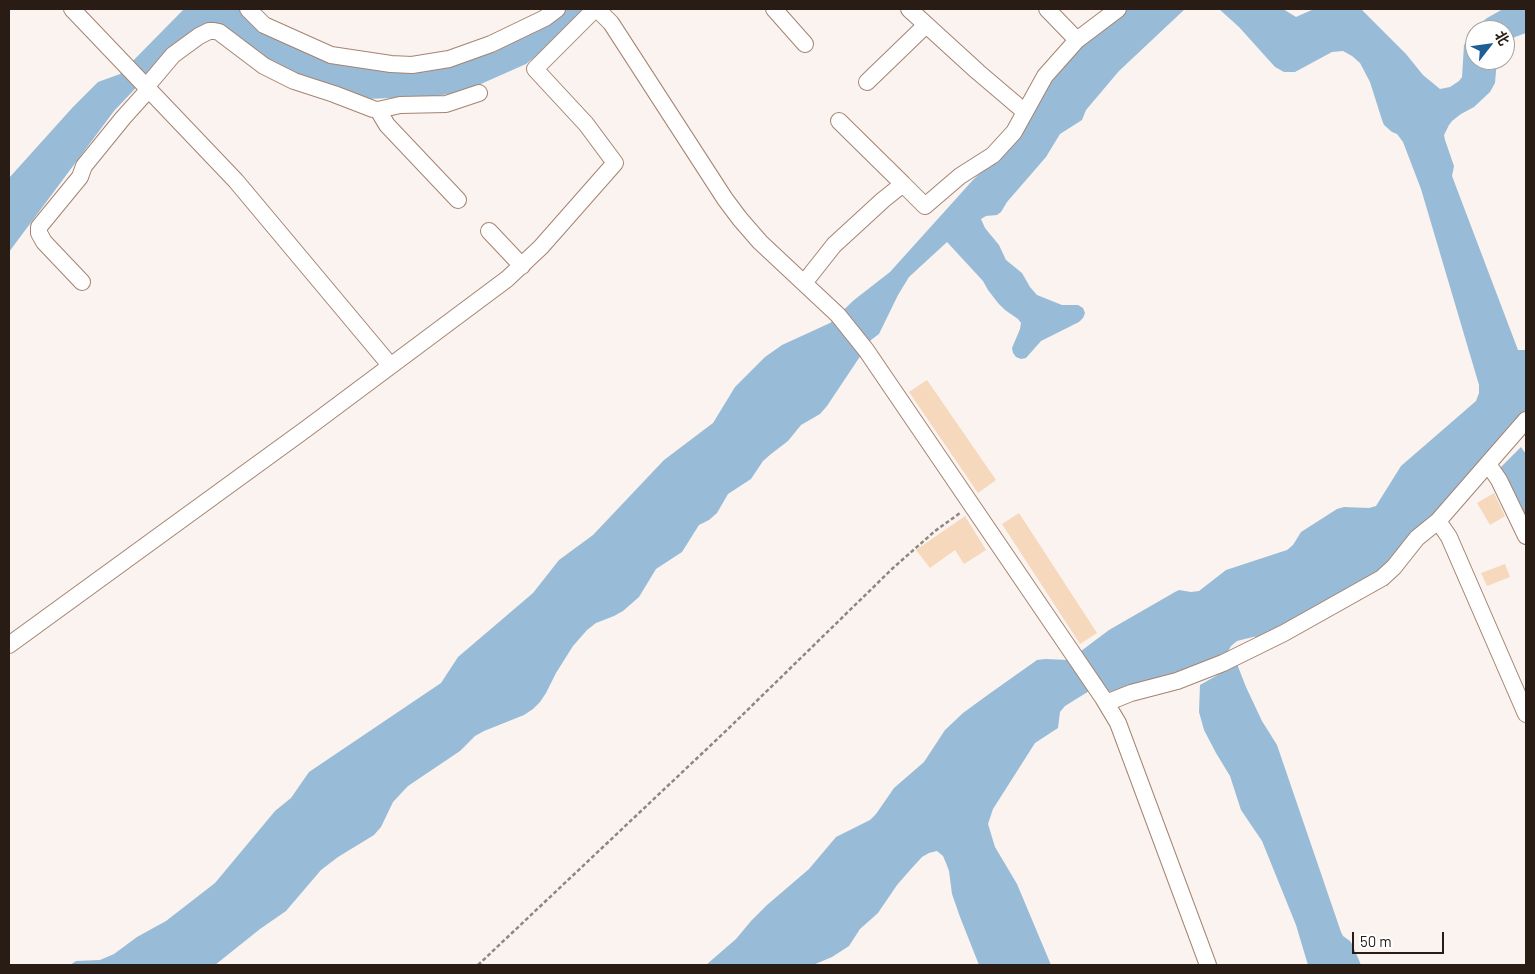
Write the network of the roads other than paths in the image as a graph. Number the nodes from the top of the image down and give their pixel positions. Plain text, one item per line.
1 (72, 9) edge
2 (248, 9) edge
3 (557, 9) edge
4 (596, 9) edge
5 (774, 9) edge
6 (909, 9) edge
7 (1047, 9) edge
8 (1118, 9) edge
9 (926, 25) junction
10 (1077, 40) junction
11 (805, 44) dead end
12 (867, 82) dead end
13 (147, 87) junction
14 (479, 93) dead end
15 (378, 110) junction
16 (1025, 112) junction
17 (839, 121) dead end
18 (903, 184) junction
19 (458, 200) dead end
20 (489, 231) dead end
21 (522, 266) junction
22 (82, 282) dead end
23 (804, 283) junction
24 (390, 365) junction
25 (1524, 429) edge
26 (1488, 464) junction
27 (1438, 521) junction
28 (1526, 536) edge
29 (9, 646) edge
30 (1105, 701) junction
31 (1526, 714) edge
32 (1208, 965) edge

1 - 13 street
2 - 3 street
4 - 21 street
4 - 23 street
5 - 11 street
6 - 9 street
7 - 10 street
8 - 10 street
9 - 12 street
9 - 16 street
10 - 16 street
13 - 15 street
13 - 22 street
13 - 24 street
14 - 15 street
15 - 19 street
16 - 18 street
17 - 18 street
18 - 23 street
20 - 21 street
21 - 24 street
23 - 30 street
24 - 29 street
25 - 26 street
26 - 27 street
26 - 28 street
27 - 30 street
27 - 31 street
30 - 32 street

